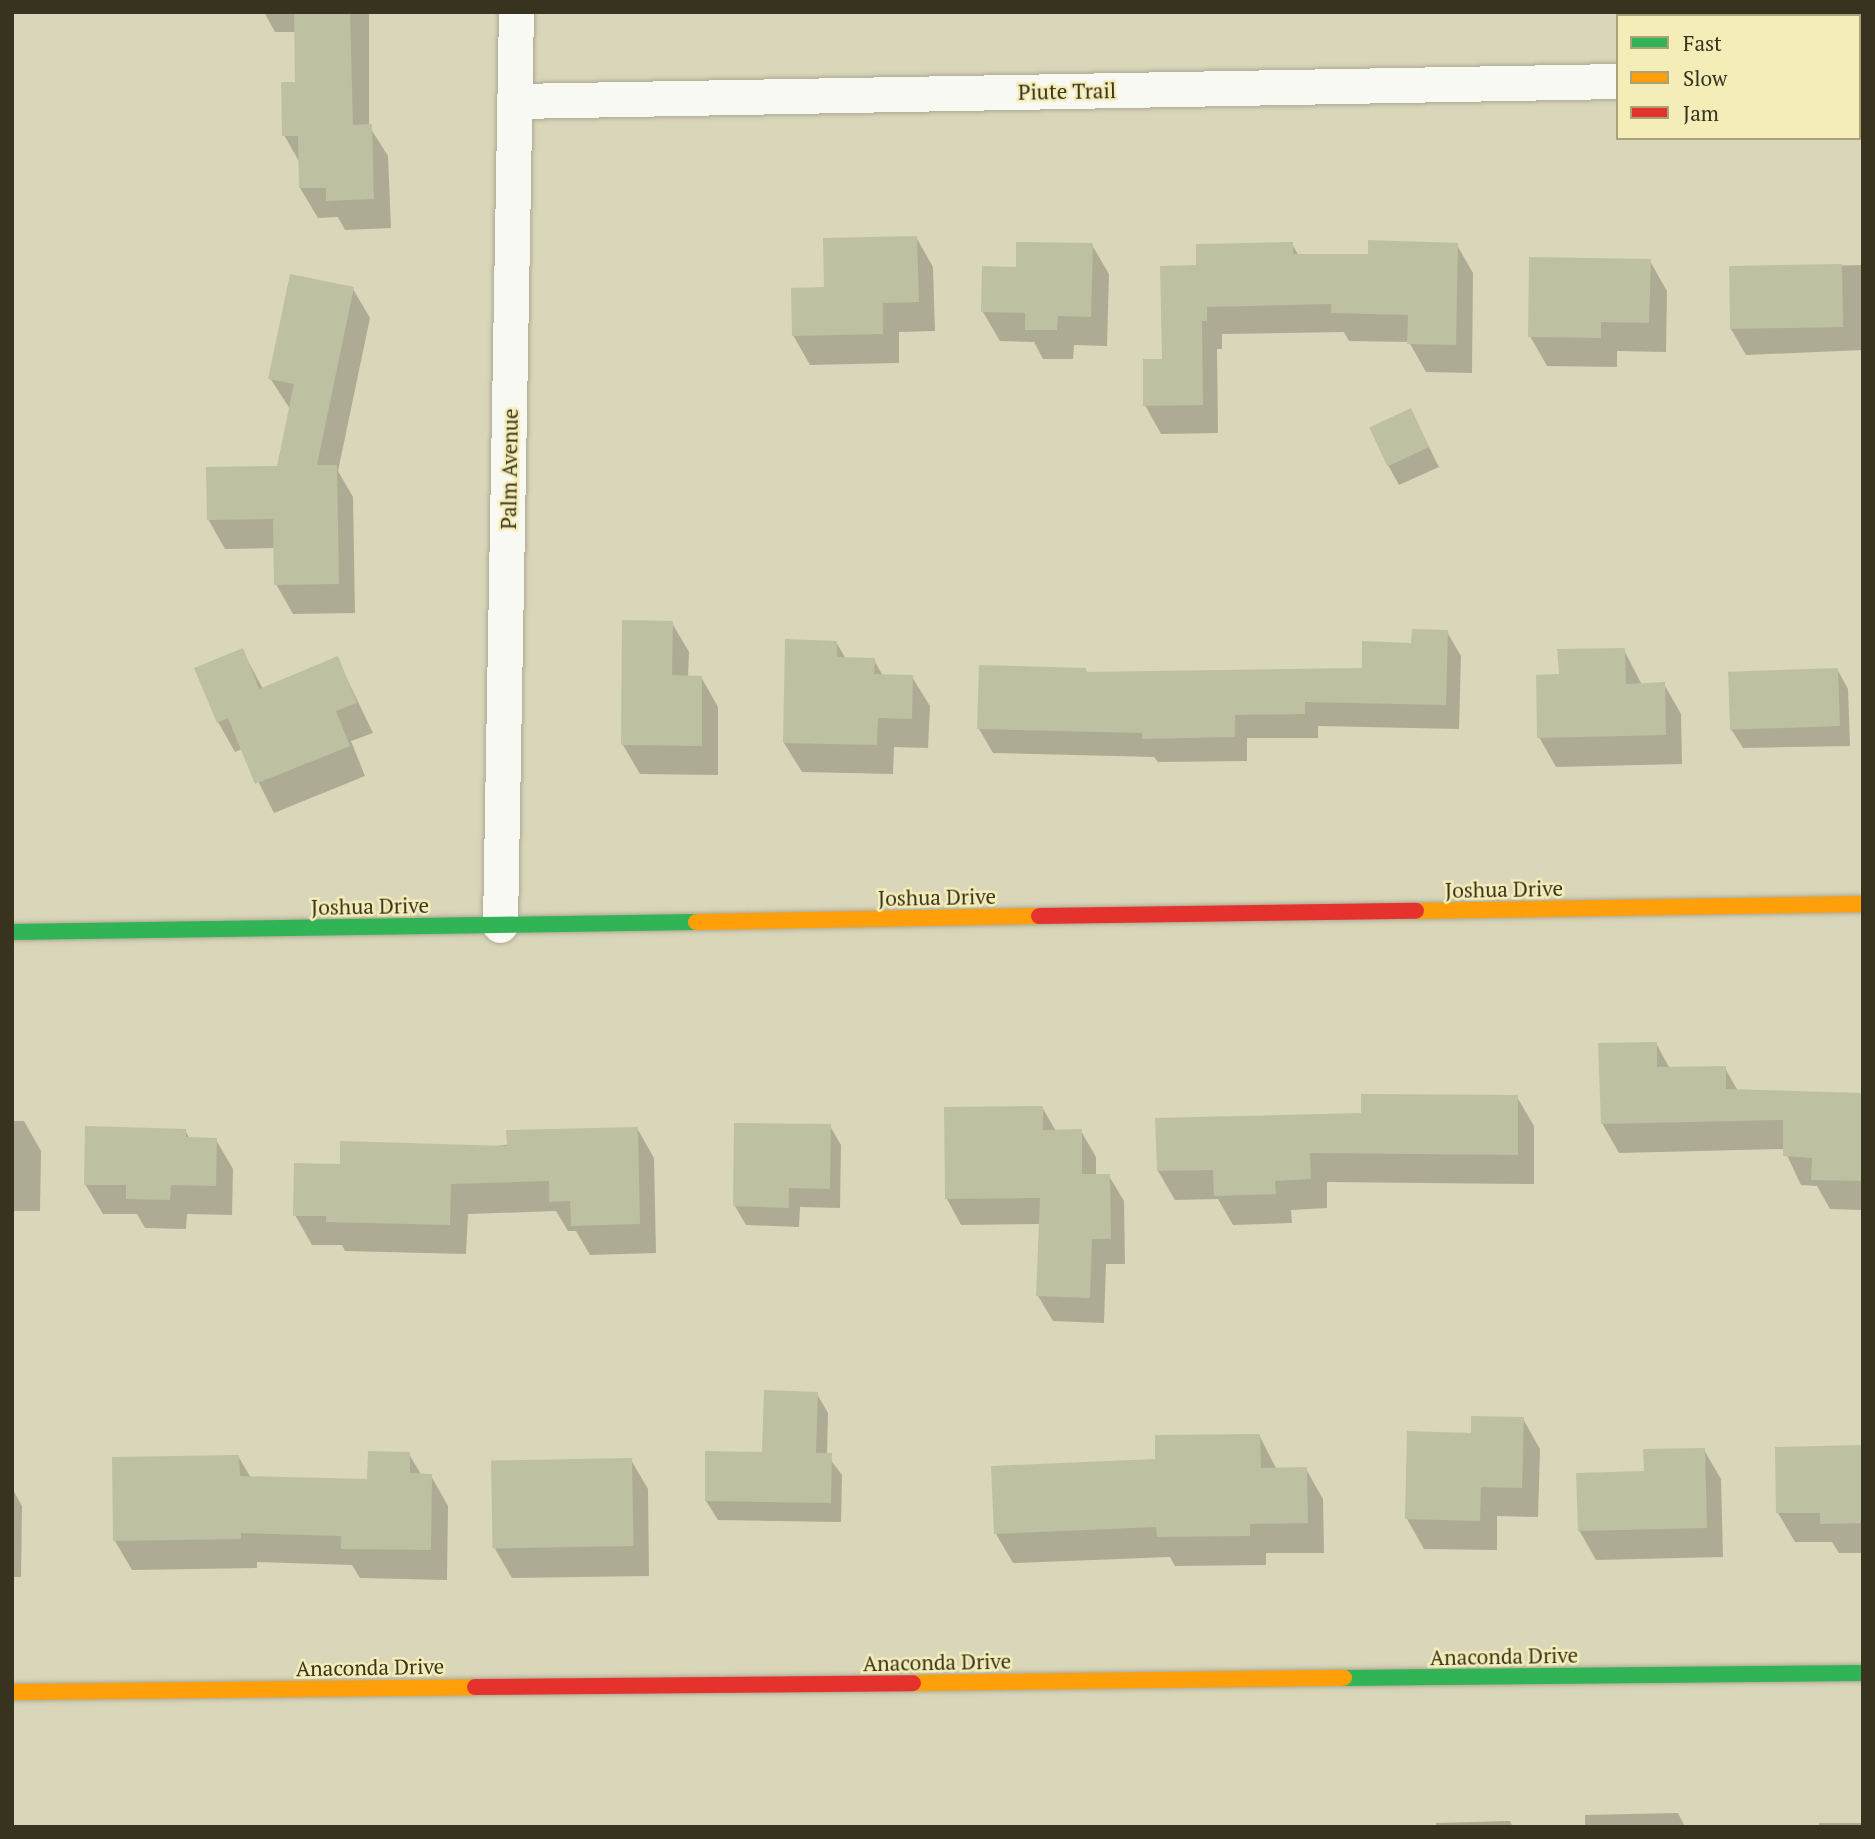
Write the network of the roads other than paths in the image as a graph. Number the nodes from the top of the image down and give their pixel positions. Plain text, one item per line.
1 (516, 12) edge
2 (1616, 81) edge
3 (516, 101) junction
4 (1863, 904) edge
5 (500, 925) junction
6 (12, 932) edge
7 (1863, 1673) edge
8 (12, 1692) edge

1 - 3 street, Palm Avenue
2 - 3 street, Piute Trail
3 - 5 street, Palm Avenue
4 - 5 street, Joshua Drive
5 - 6 street, Joshua Drive
7 - 8 street, Anaconda Drive

